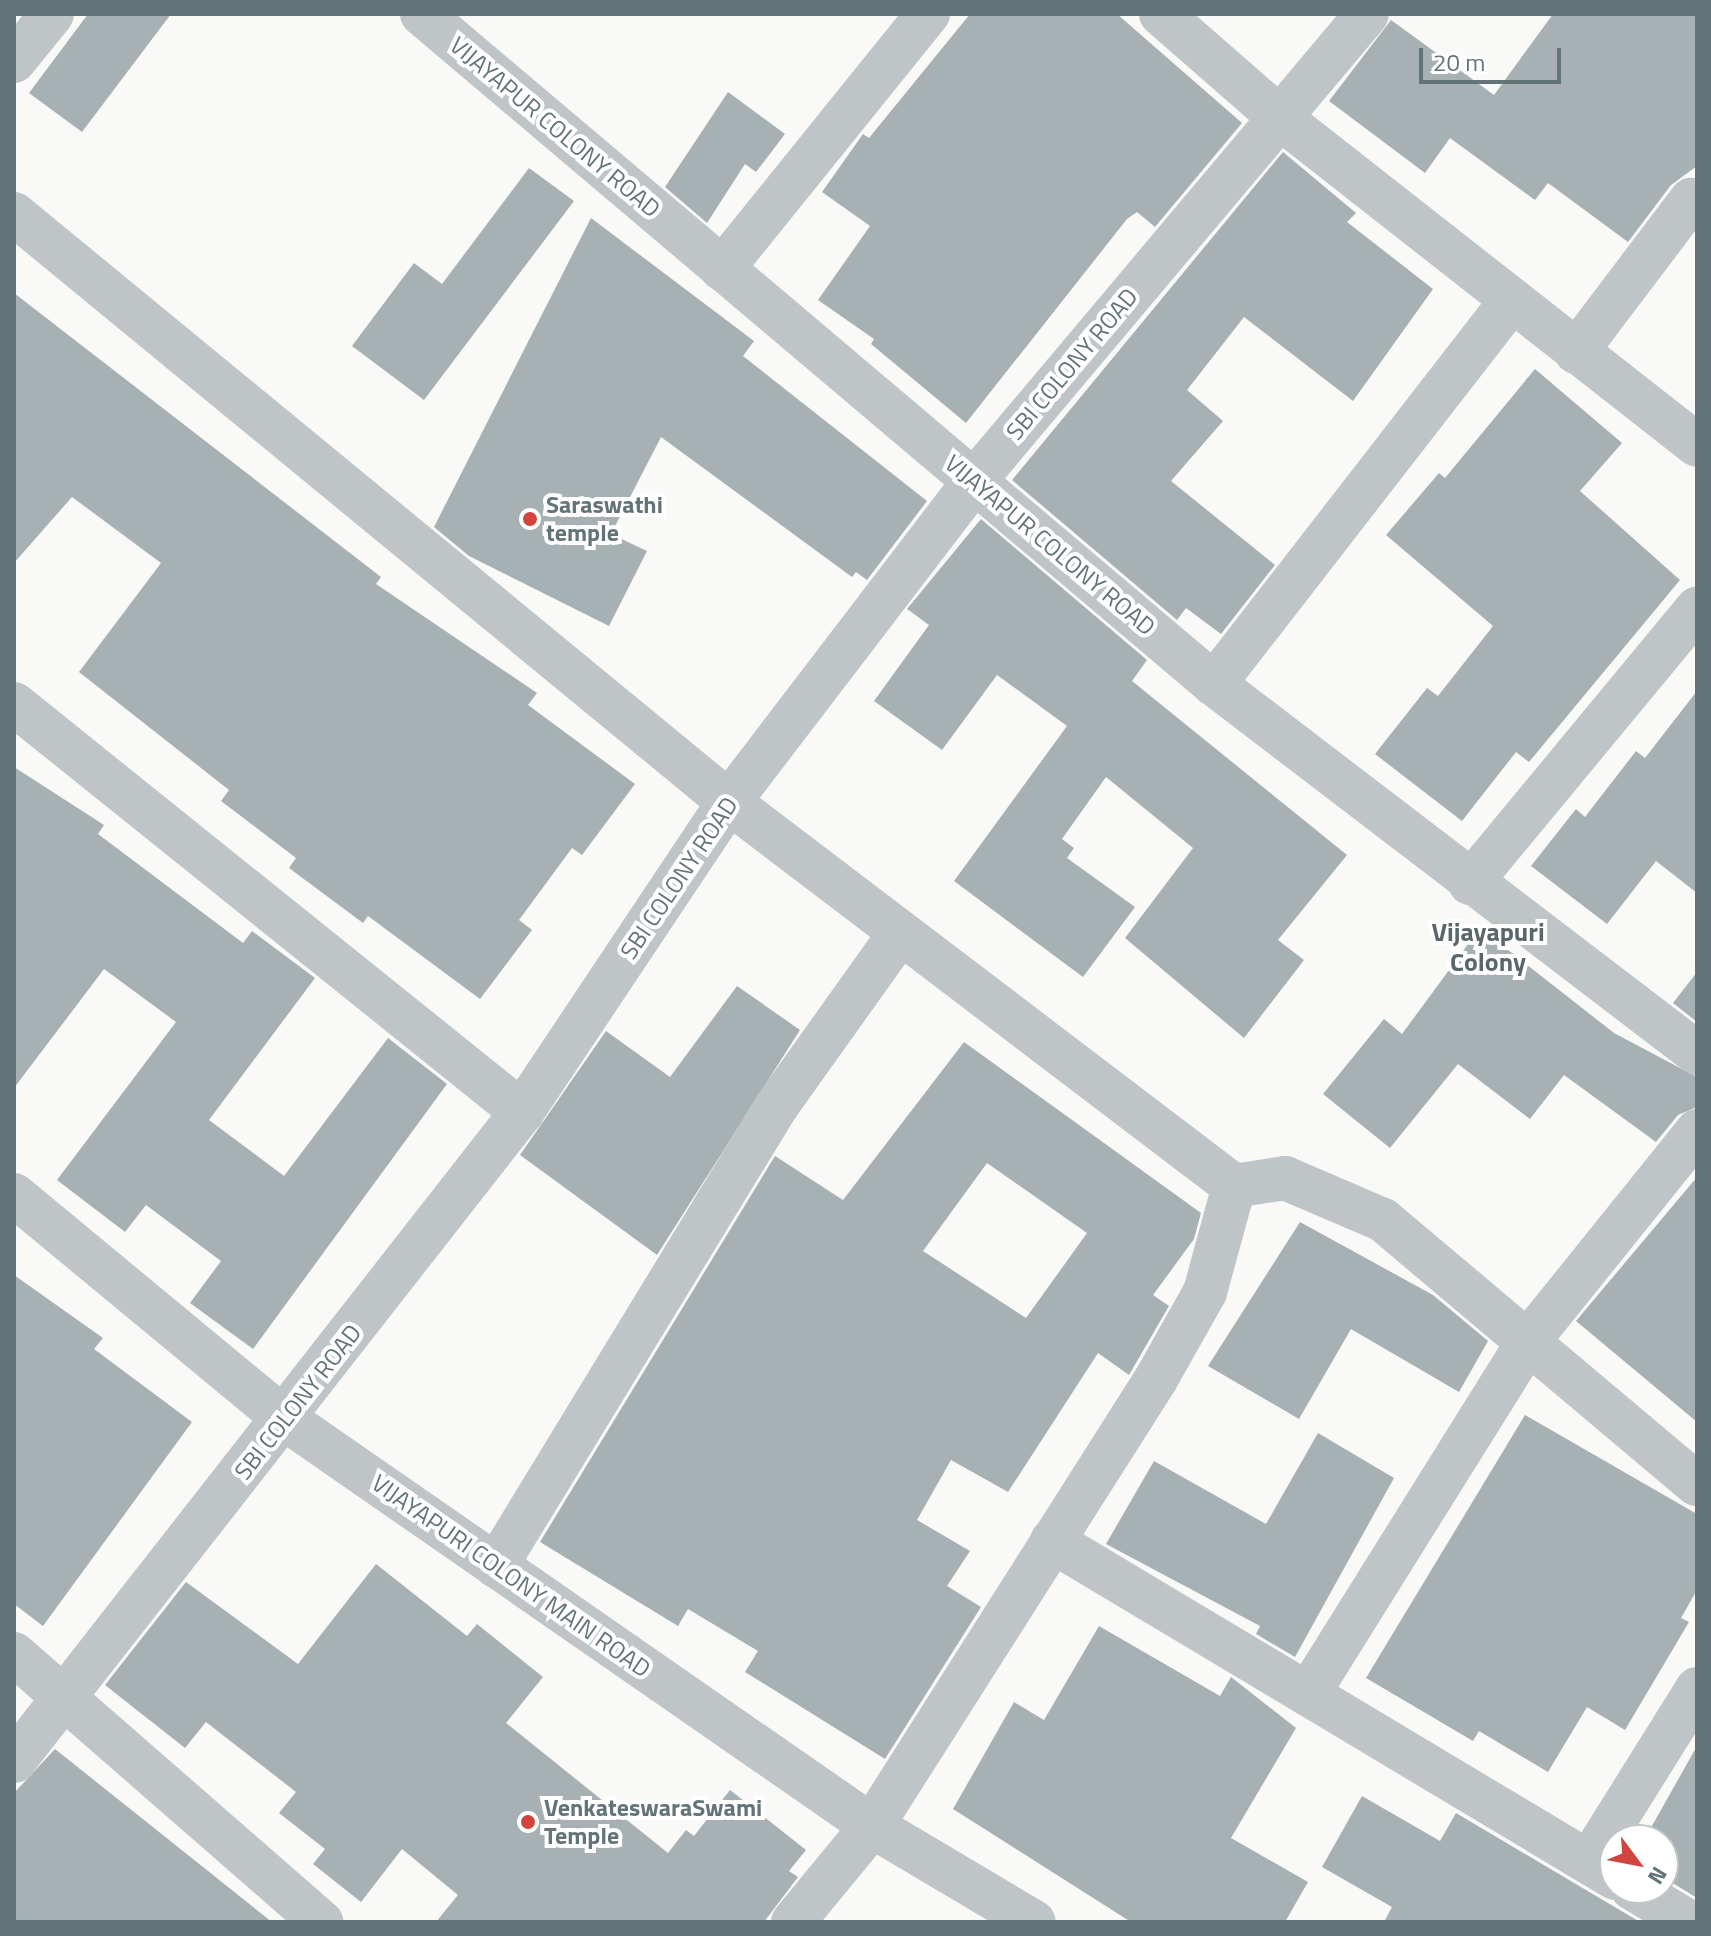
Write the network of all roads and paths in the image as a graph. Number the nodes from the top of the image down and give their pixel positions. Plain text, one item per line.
1 (52, 14) edge
2 (422, 14) edge
3 (928, 14) edge
4 (1161, 14) edge
5 (1367, 14) edge
6 (14, 61) edge
7 (1279, 117) junction
8 (1691, 200) dead end
9 (14, 214) edge
10 (722, 269) junction
11 (1512, 300) junction
12 (1576, 352) junction
13 (1697, 445) edge
14 (974, 481) junction
15 (1697, 609) edge
16 (1214, 684) junction
17 (14, 704) edge
18 (729, 802) junction
19 (1470, 883) junction
20 (900, 933) junction
21 (1697, 1053) edge
22 (522, 1112) junction
23 (1697, 1131) edge
24 (1234, 1186) junction
25 (14, 1195) edge
26 (1530, 1339) junction
27 (285, 1419) junction
28 (1697, 1484) edge
29 (1052, 1541) junction
30 (496, 1566) junction
31 (14, 1654) edge
32 (1697, 1689) edge
33 (1308, 1694) junction
34 (64, 1697) junction
35 (14, 1761) edge
36 (1626, 1824) edge
37 (872, 1826) junction
38 (1599, 1868) edge
39 (1659, 1904) edge
40 (321, 1922) edge
41 (793, 1922) edge
42 (1034, 1922) edge
43 (1689, 1922) edge

1 - 6 street
2 - 10 street, VIJAYAPUR COLONY ROAD
3 - 10 street
4 - 7 street
5 - 7 street, SBI COLONY ROAD
7 - 11 street
7 - 14 street, SBI COLONY ROAD
8 - 12 street
9 - 18 street
10 - 14 street, VIJAYAPUR COLONY ROAD
11 - 12 street
11 - 16 street
12 - 13 street
14 - 16 street, VIJAYAPUR COLONY ROAD
14 - 18 street, SBI COLONY ROAD
15 - 19 street
16 - 19 street, VIJAYAPUR COLONY ROAD
17 - 22 street
18 - 20 street
18 - 22 street, SBI COLONY ROAD
19 - 21 street, VIJAYAPUR COLONY ROAD
20 - 24 street
20 - 30 street
22 - 27 street, SBI COLONY ROAD
23 - 26 street
24 - 26 street
24 - 29 street
25 - 27 street, VIJAYAPURI COLONY MAIN ROAD
26 - 28 street
26 - 33 street
27 - 30 street, VIJAYAPURI COLONY MAIN ROAD
27 - 34 street, SBI COLONY ROAD
29 - 33 street
29 - 37 street
30 - 37 street, VIJAYAPURI COLONY MAIN ROAD
31 - 34 street
32 - 36 street
33 - 38 street
34 - 35 street, SBI COLONY ROAD
34 - 40 street
37 - 41 street
37 - 42 street, VIJAYAPURI COLONY MAIN ROAD
39 - 43 street

